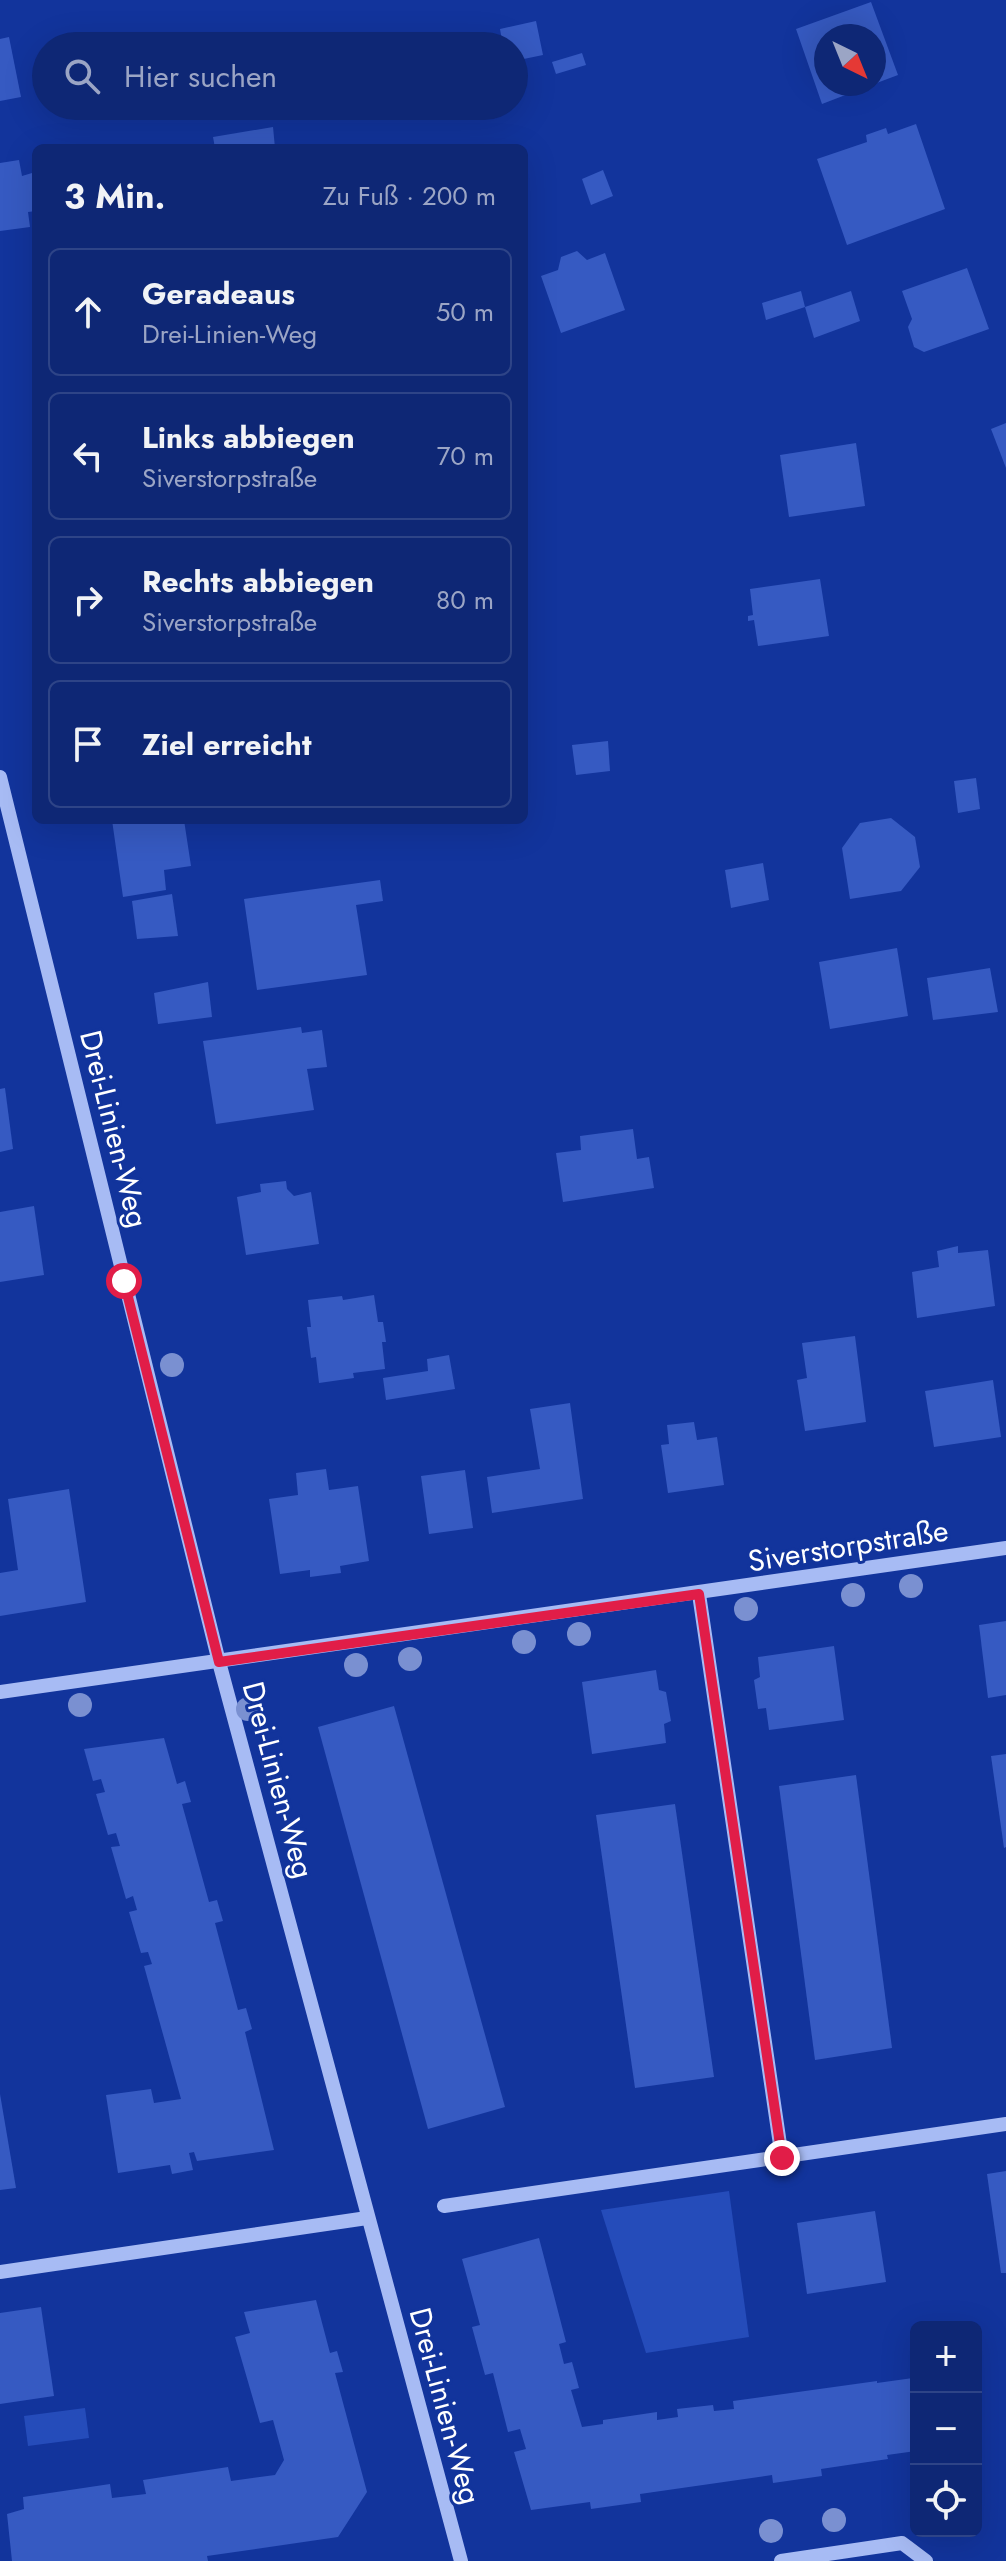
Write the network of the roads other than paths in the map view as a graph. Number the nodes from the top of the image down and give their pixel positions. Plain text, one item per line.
1 (0, 777) edge
2 (1006, 1548) edge
3 (699, 1594) junction
4 (219, 1662) junction
5 (0, 1692) edge
6 (1006, 2124) edge
7 (782, 2158) junction
8 (444, 2206) dead end
9 (367, 2218) junction
10 (0, 2272) edge
11 (461, 2561) edge
12 (781, 2561) edge
13 (926, 2561) edge

1 - 4 street, Drei-Linien-Weg
2 - 3 street, Siverstorpstraße
3 - 4 street, Siverstorpstraße
3 - 7 street
4 - 5 street, Siverstorpstraße
4 - 9 street, Drei-Linien-Weg
6 - 7 street
7 - 8 street
9 - 10 street
9 - 11 street, Drei-Linien-Weg
12 - 13 street

